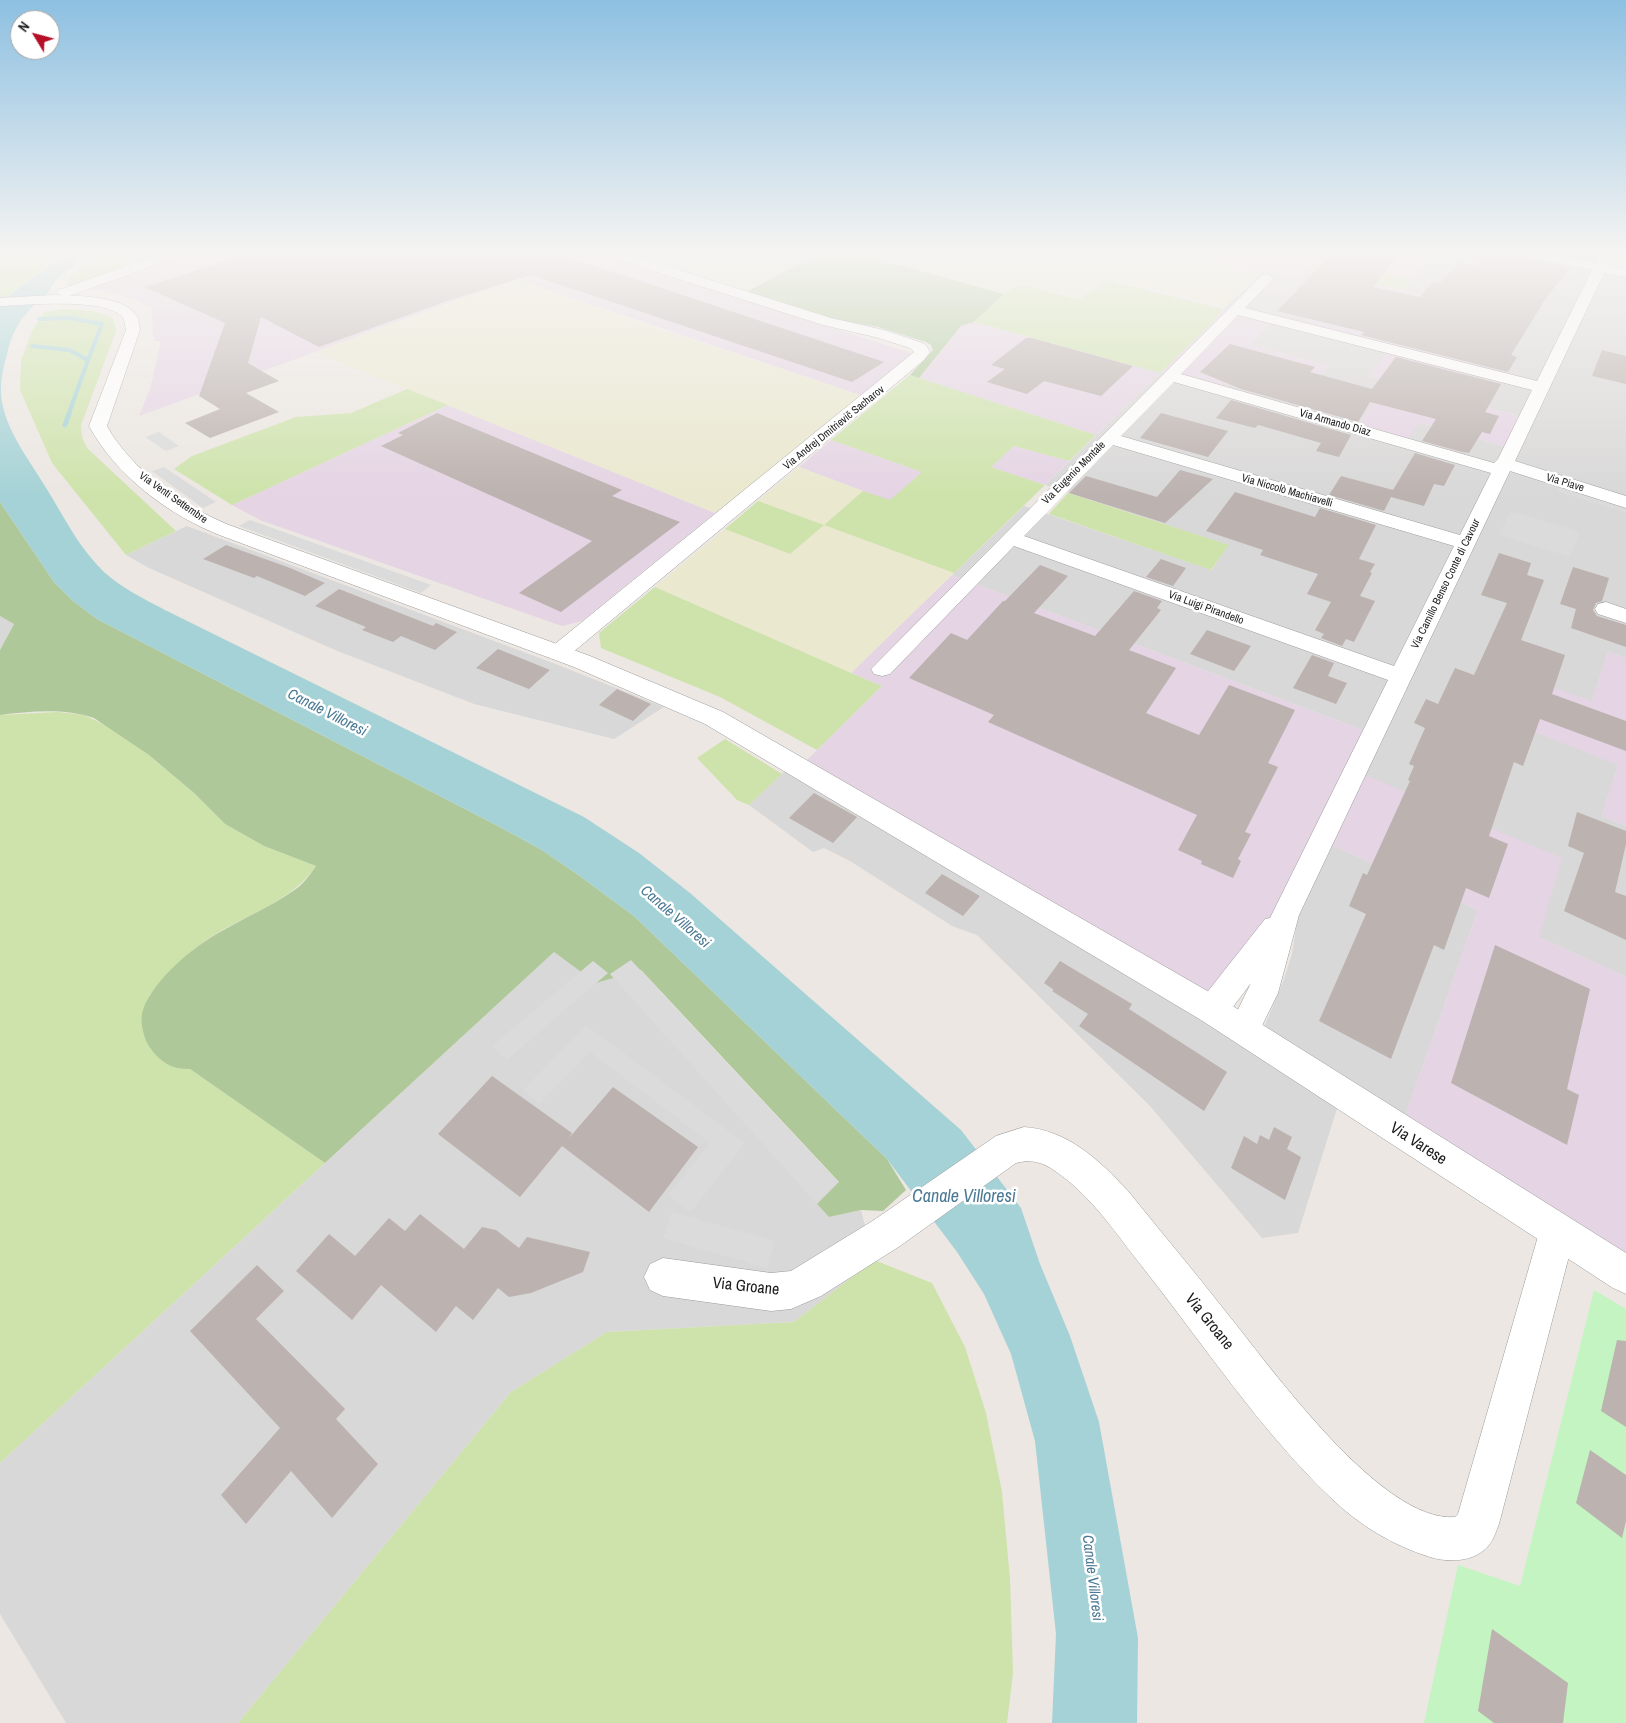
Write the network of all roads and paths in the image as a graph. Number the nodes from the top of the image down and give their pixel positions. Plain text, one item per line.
1 (132, 333) edge
2 (874, 333) edge
3 (1212, 333) edge
4 (1328, 333) edge
5 (1567, 333) edge
6 (1170, 376) junction
7 (1540, 387) junction
8 (1109, 438) junction
9 (1502, 466) junction
10 (1626, 502) edge
11 (1010, 538) junction
12 (1465, 543) junction
13 (558, 653) junction
14 (882, 669) dead end
15 (1401, 677) junction
16 (1286, 915) junction
17 (1212, 1010) junction
18 (1244, 1030) junction
19 (1557, 1232) junction
20 (1626, 1275) edge
21 (663, 1277) dead end

1 - 13 street, Via Venti Settembre
2 - 13 street, Via Andrej Dmitrievič Sacharov
3 - 6 street, Via Eugenio Montale
4 - 7 street
5 - 7 street, Via Camillo Benso Conte di Cavour
6 - 8 street, Via Eugenio Montale
6 - 9 street, Via Armando Diaz
7 - 9 street, Via Camillo Benso Conte di Cavour
8 - 11 street, Via Eugenio Montale
8 - 12 street, Via Niccolò Machiavelli
9 - 10 street, Via Piave
9 - 12 street, Via Camillo Benso Conte di Cavour
11 - 14 street, Via Eugenio Montale
11 - 15 street, Via Luigi Pirandello
12 - 15 street, Via Camillo Benso Conte di Cavour
13 - 17 street, Via Varese
15 - 16 street, Via Camillo Benso Conte di Cavour
16 - 17 street, Via Camillo Benso Conte di Cavour
16 - 18 street, Via Camillo Benso Conte di Cavour
17 - 18 street, Via Varese
18 - 19 street, Via Varese
19 - 20 street, Via Varese
19 - 21 street, Via Groane

